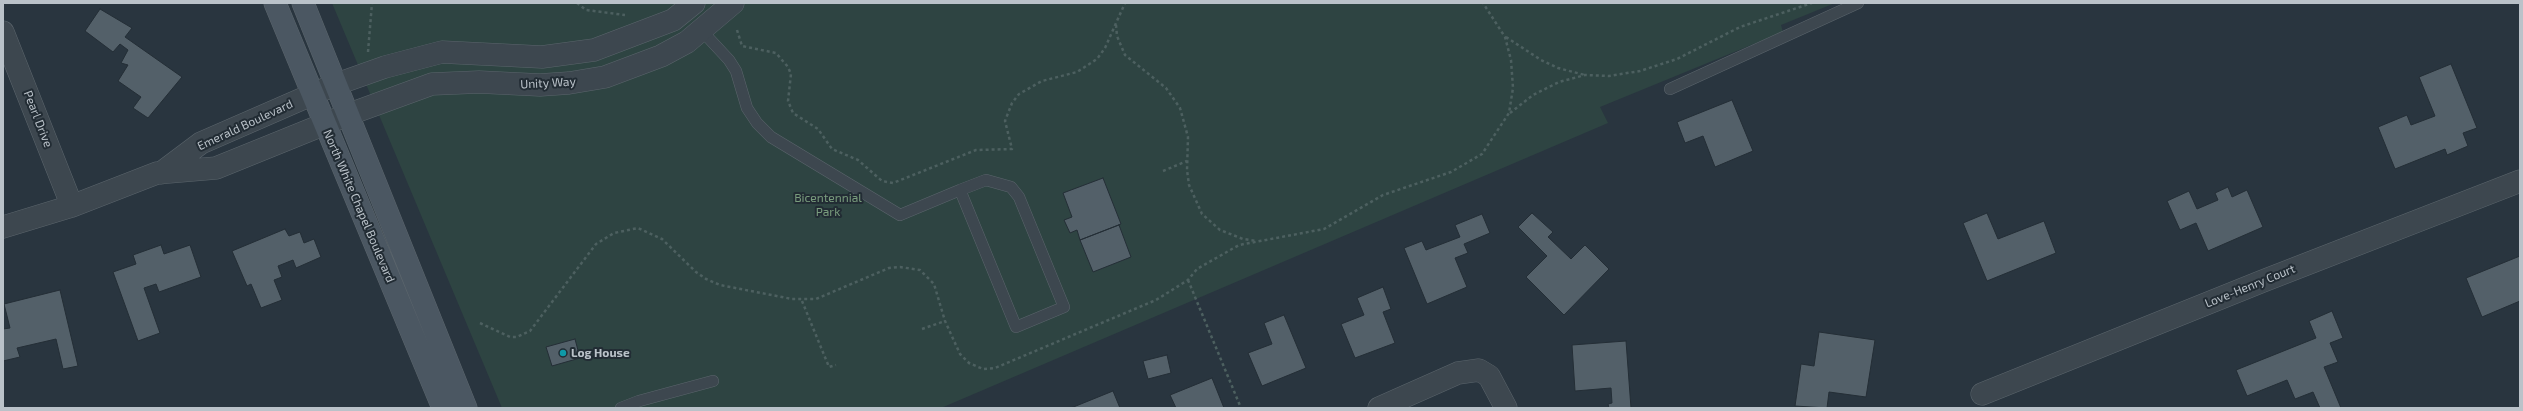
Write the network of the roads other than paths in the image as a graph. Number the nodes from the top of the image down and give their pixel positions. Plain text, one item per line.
1 (274, 3) edge
2 (303, 3) edge
3 (733, 3) edge
4 (1858, 3) edge
5 (691, 6) edge
6 (703, 31) junction
7 (3, 32) edge
8 (334, 85) junction
9 (1670, 89) dead end
10 (312, 94) junction
11 (347, 115) junction
12 (325, 124) junction
13 (161, 173) junction
14 (2520, 181) edge
15 (960, 190) junction
16 (72, 206) junction
17 (3, 227) edge
18 (713, 381) dead end
19 (1982, 394) dead end
20 (443, 408) edge
21 (466, 408) edge
22 (621, 408) edge
23 (1379, 408) edge
24 (1506, 408) edge

1 - 10 main road, North White Chapel Boulevard
2 - 8 main road, North White Chapel Boulevard
3 - 6 street, Unity Way
4 - 9 lane
5 - 6 street
5 - 8 street
6 - 11 street, Unity Way
6 - 15 lane
7 - 16 street, Pearl Drive
8 - 10 street, Emerald Boulevard
8 - 11 main road, North White Chapel Boulevard
10 - 12 main road, North White Chapel Boulevard
10 - 13 street, Emerald Boulevard
11 - 12 street, Emerald Boulevard
11 - 21 main road, North White Chapel Boulevard
12 - 13 street, Emerald Boulevard
12 - 20 main road, North White Chapel Boulevard
13 - 16 street, Emerald Boulevard
14 - 19 street, Love-Henry Court
15 - 15 lane
16 - 17 street, Emerald Boulevard
18 - 22 lane
23 - 24 street

